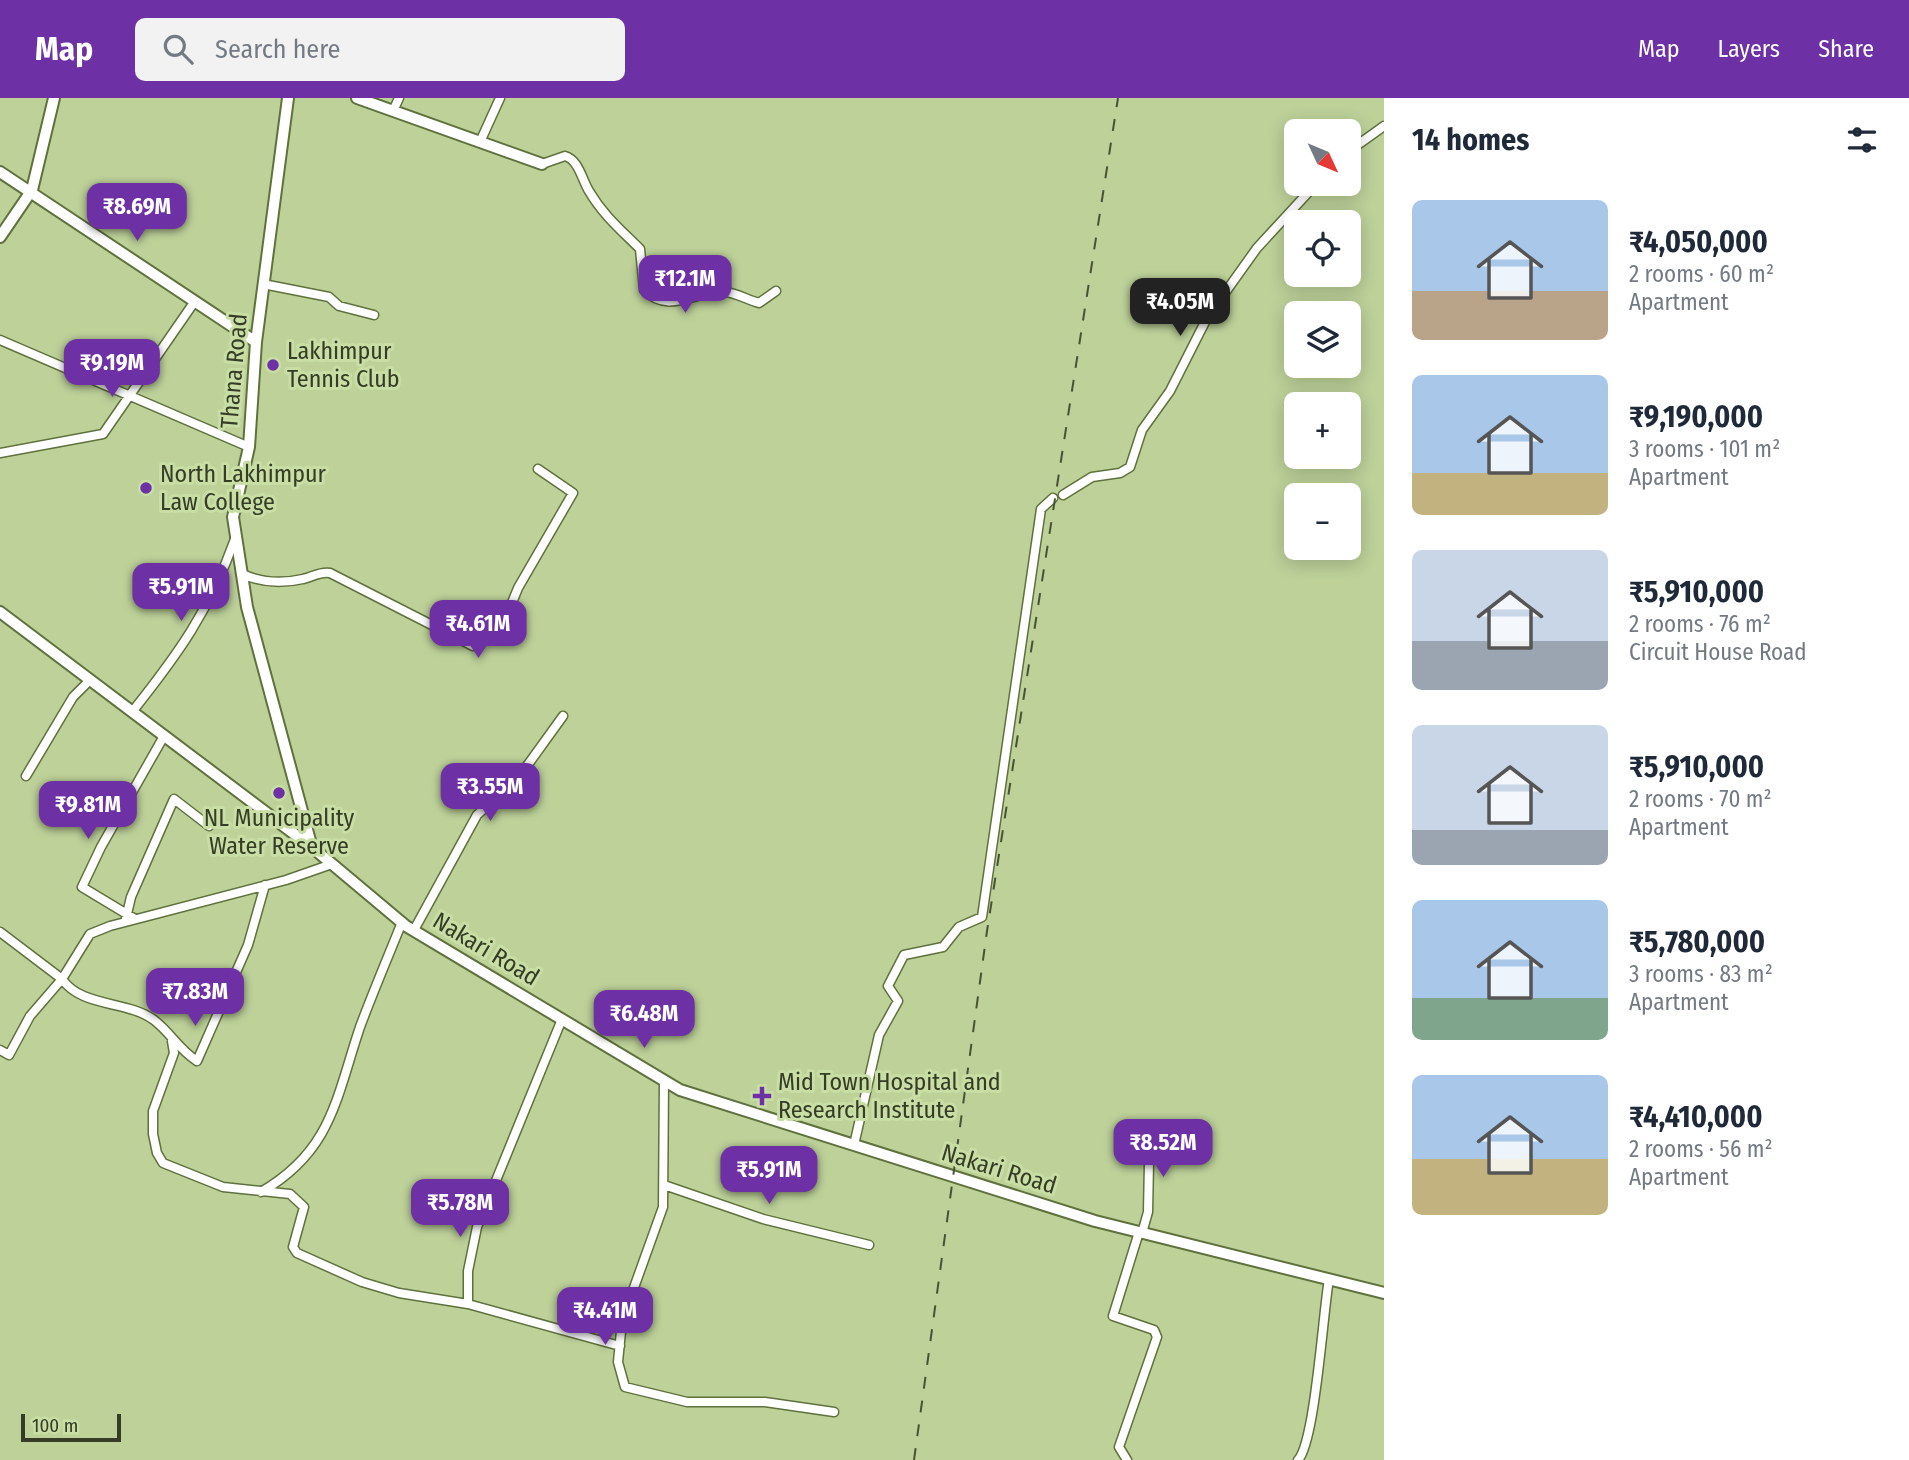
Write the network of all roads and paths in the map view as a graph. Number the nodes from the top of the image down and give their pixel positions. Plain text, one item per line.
1 (54, 98) edge
2 (288, 98) edge
3 (357, 98) edge
4 (399, 98) edge
5 (500, 98) edge
6 (393, 111) junction
7 (1384, 126) edge
8 (480, 142) junction
9 (1362, 142) edge
10 (542, 164) joint
11 (0, 172) edge
12 (32, 190) junction
13 (1305, 196) edge
14 (0, 237) edge
15 (263, 284) junction
16 (776, 291) dead end
17 (195, 301) junction
18 (374, 315) dead end
19 (0, 340) edge
20 (256, 342) junction
21 (131, 397) junction
22 (250, 447) junction
23 (0, 453) edge
24 (538, 470) dead end
25 (1063, 495) dead end
26 (1053, 498) dead end
27 (236, 536) junction
28 (242, 574) junction
29 (0, 612) edge
30 (90, 680) junction
31 (132, 712) junction
32 (563, 716) dead end
33 (164, 736) junction
34 (26, 776) dead end
35 (303, 812) junction
36 (282, 825) junction
37 (209, 826) dead end
38 (313, 848) junction
39 (332, 864) junction
40 (265, 886) junction
41 (126, 918) junction
42 (402, 922) junction
43 (414, 930) junction
44 (0, 932) edge
45 (62, 979) junction
46 (562, 1019) junction
47 (172, 1041) junction
48 (0, 1050) edge
49 (664, 1080) junction
50 (854, 1145) junction
51 (1129, 1157) dead end
52 (664, 1185) junction
53 (261, 1192) junction
54 (1141, 1232) junction
55 (869, 1245) dead end
56 (1329, 1279) junction
57 (1384, 1293) edge
58 (468, 1304) junction
59 (620, 1346) junction
60 (834, 1412) dead end
61 (1302, 1459) edge
62 (1127, 1460) edge

1 - 12 street
2 - 15 street, Thana Road
3 - 6 street
4 - 6 street
5 - 8 street
6 - 8 street
7 - 9 street
8 - 10 street
10 - 16 street
11 - 12 street
12 - 14 street
12 - 17 street
13 - 25 street
15 - 18 street
15 - 20 street, Thana Road
17 - 20 street
17 - 21 street
19 - 21 street
20 - 22 street, Thana Road
21 - 22 street
21 - 23 street
22 - 27 street, Thana Road
24 - 28 street
26 - 50 street
27 - 28 street, Thana Road
27 - 31 street
28 - 35 street, Thana Road
29 - 30 street, Nakari Road
30 - 31 street, Nakari Road
30 - 34 street
31 - 33 street, Nakari Road
32 - 43 street
33 - 36 street, Nakari Road
33 - 41 street
35 - 36 street
35 - 38 street, Thana Road
36 - 38 street, Nakari Road
37 - 41 street
38 - 39 street, Nakari Road
39 - 40 street
39 - 42 street, Nakari Road
40 - 41 street
40 - 47 street
41 - 45 street
42 - 43 street, Nakari Road
42 - 53 street
43 - 46 street, Nakari Road
44 - 45 street
45 - 47 street
45 - 48 street
46 - 49 street, Nakari Road
46 - 58 street
47 - 53 street
49 - 50 street, Nakari Road
49 - 52 street
50 - 54 street, Nakari Road
51 - 54 street
52 - 55 street
52 - 59 street
53 - 58 street
54 - 56 street, Nakari Road
54 - 62 street
56 - 57 street, Nakari Road
56 - 61 street
58 - 59 street
59 - 60 street

